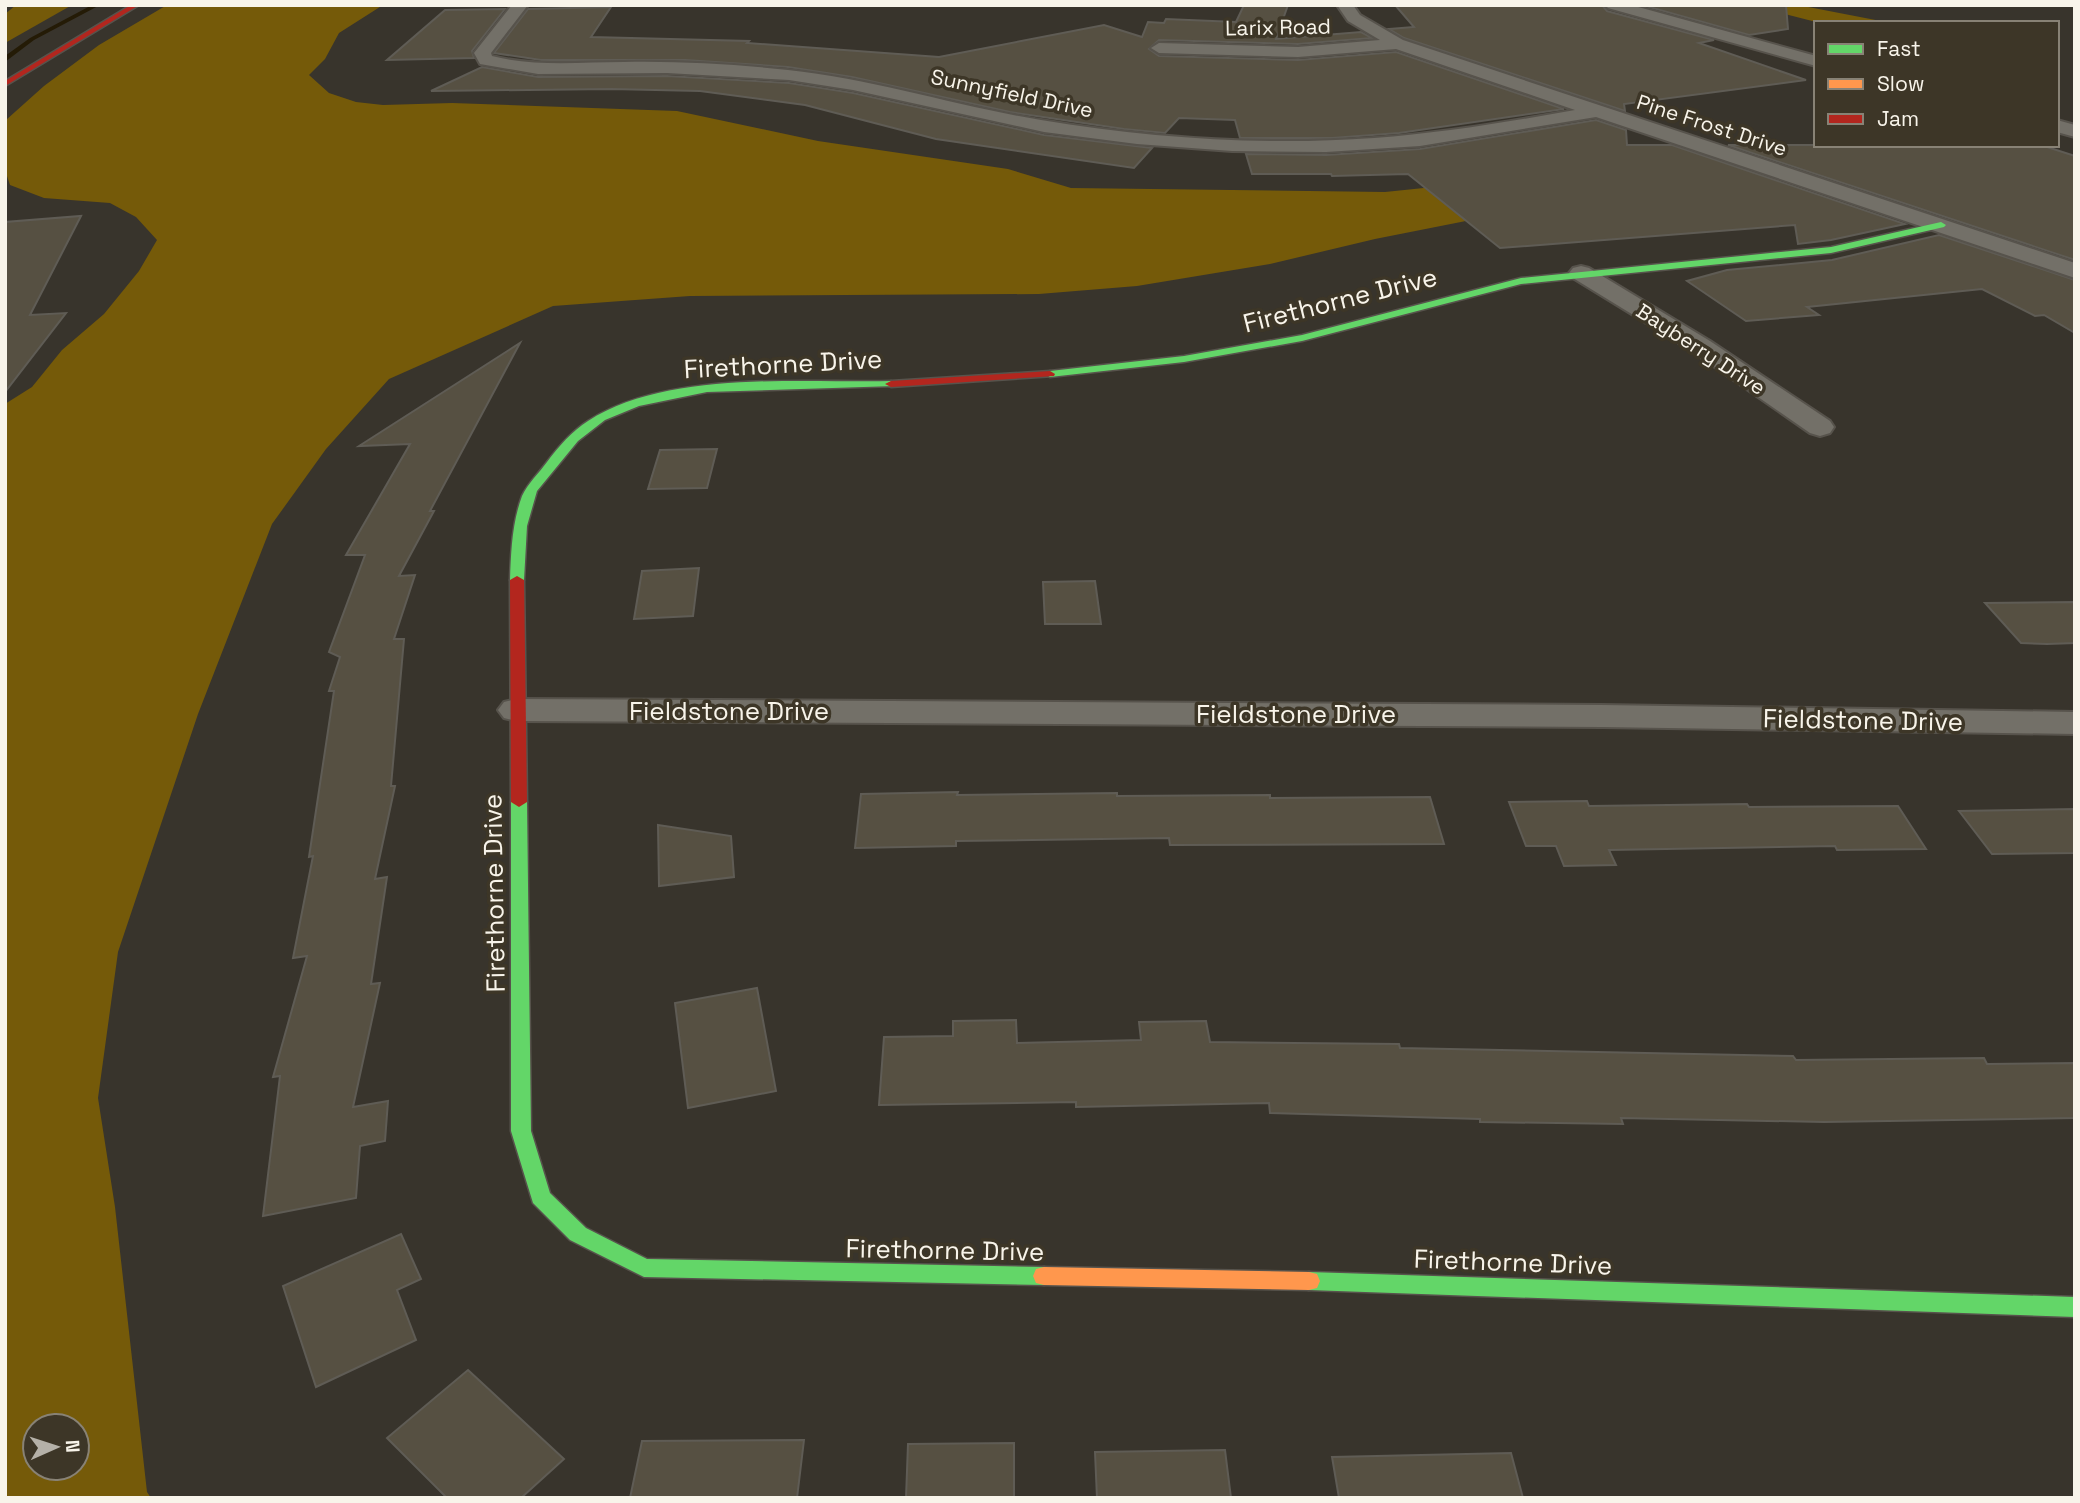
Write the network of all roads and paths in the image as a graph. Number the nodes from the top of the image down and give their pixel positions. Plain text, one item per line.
1 (136, 5) edge
2 (520, 5) edge
3 (1345, 5) edge
4 (1613, 5) edge
5 (1397, 44) junction
6 (1159, 48) dead end
7 (1814, 60) edge
8 (5, 84) edge
9 (1598, 111) junction
10 (1941, 225) junction
11 (2075, 271) edge
12 (1581, 273) junction
13 (1820, 427) dead end
14 (517, 710) junction
15 (2075, 723) edge
16 (2075, 1307) edge

1 - 8 street
2 - 9 street, Sunnyfield Drive
3 - 5 street, Pine Frost Drive
4 - 7 street
5 - 6 street, Larix Road
5 - 9 street, Pine Frost Drive
9 - 10 street, Pine Frost Drive
10 - 11 street, Pine Frost Drive
10 - 12 street, Firethorne Drive
12 - 13 street, Bayberry Drive
12 - 14 street, Firethorne Drive
14 - 15 street, Fieldstone Drive
14 - 16 street, Firethorne Drive

